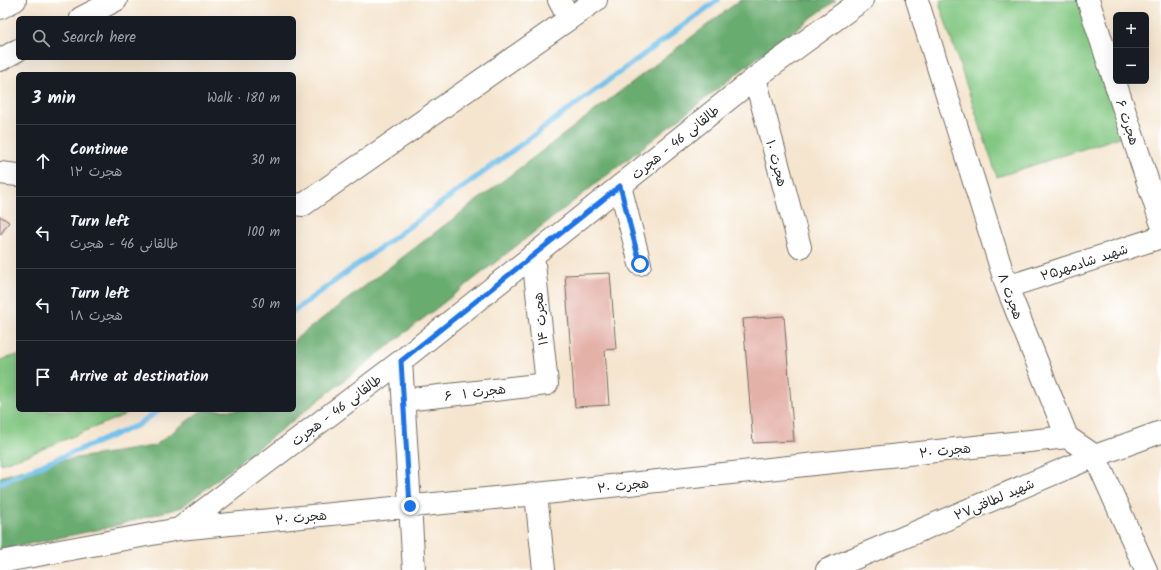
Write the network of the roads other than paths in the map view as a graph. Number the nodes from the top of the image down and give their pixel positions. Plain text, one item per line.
1 (15, 0) edge
2 (116, 0) edge
3 (596, 0) edge
4 (862, 0) edge
5 (917, 0) edge
6 (1088, 0) edge
7 (0, 8) edge
8 (564, 9) edge
9 (85, 16) edge
10 (16, 51) edge
11 (0, 60) edge
12 (755, 78) junction
13 (0, 173) edge
14 (16, 175) edge
15 (620, 186) junction
16 (299, 205) edge
17 (1161, 222) edge
18 (1161, 237) edge
19 (800, 247) dead end
20 (533, 255) junction
21 (640, 264) dead end
22 (1007, 287) junction
23 (401, 361) junction
24 (547, 384) joint
25 (404, 400) junction
26 (1161, 432) edge
27 (1067, 437) junction
28 (1095, 456) junction
29 (536, 494) junction
30 (410, 506) junction
31 (179, 529) junction
32 (0, 562) edge
33 (414, 570) edge
34 (544, 570) edge
35 (827, 570) edge
36 (1146, 570) edge

1 - 7 street
2 - 9 street
3 - 8 street
4 - 12 street, طالقانی 46 - هجرت
5 - 22 street, هجرت ۸
6 - 17 street, هجرت ۶
8 - 16 street
10 - 11 street
12 - 15 street, طالقانی 46 - هجرت
12 - 19 street, هجرت ۱۰
13 - 14 street
15 - 20 street, طالقانی 46 - هجرت
15 - 21 street
18 - 22 street, شهید شادمهر۲۵
20 - 23 street, طالقانی 46 - هجرت
20 - 24 street, هجرت ۱۴
22 - 27 street, هجرت ۸
23 - 25 street
23 - 31 street, طالقانی 46 - هجرت
24 - 25 street, هجرت ۱ ‍ ۶
25 - 30 street
26 - 28 street, شهید لطافتی۲۷
27 - 28 street
27 - 29 street, هجرت ۲۰
28 - 35 street, شهید لطافتی۲۷
28 - 36 street
29 - 30 street, هجرت ۲۰
29 - 34 street
30 - 31 street, هجرت ۲۰
30 - 33 street
31 - 32 street, طالقانی 46 - هجرت

